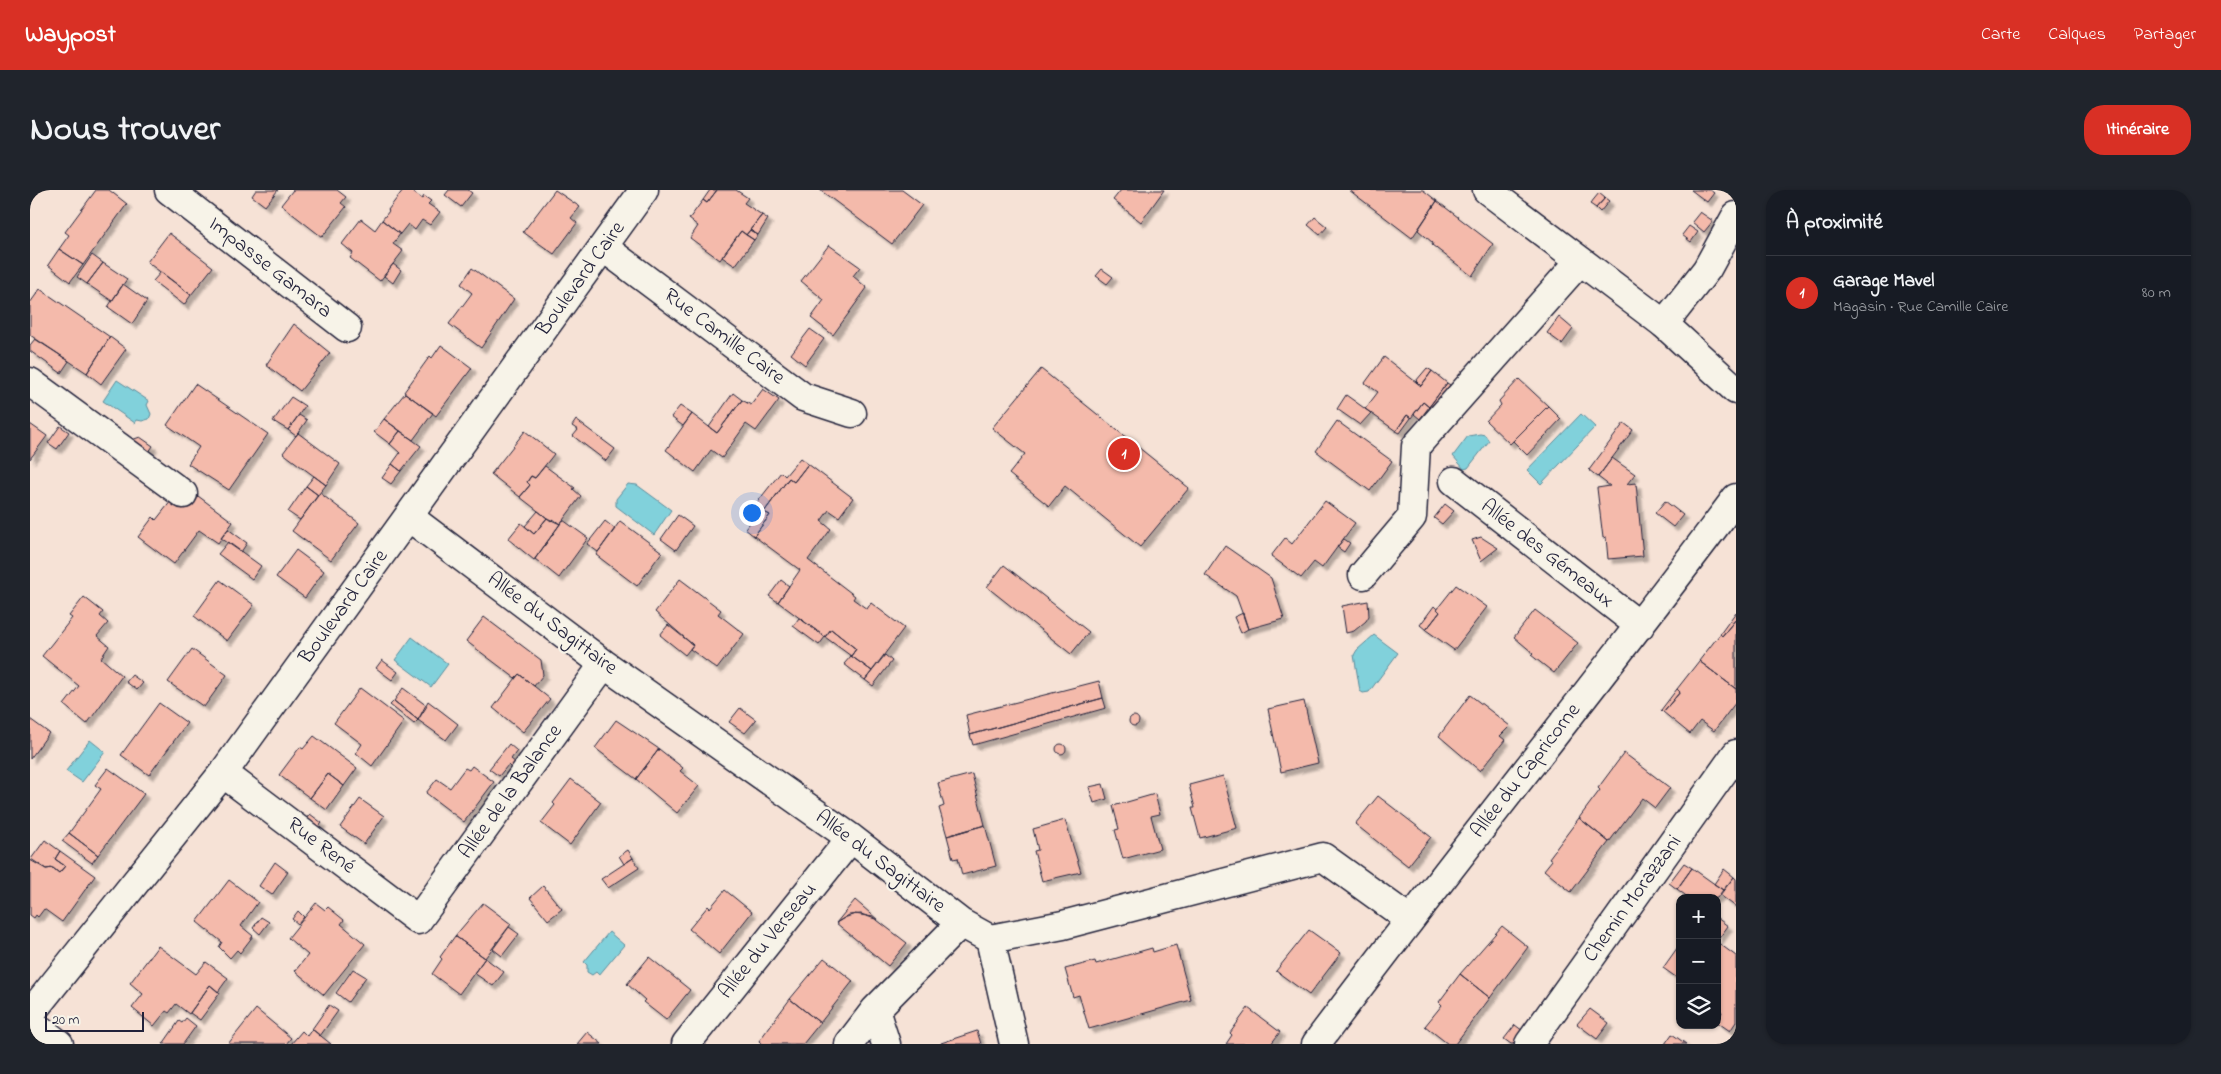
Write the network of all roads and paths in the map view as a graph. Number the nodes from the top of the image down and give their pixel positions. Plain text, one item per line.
1 (169, 190) edge
2 (644, 190) edge
3 (1486, 190) edge
4 (1735, 226) edge
5 (604, 247) junction
6 (1580, 261) junction
7 (1664, 324) junction
8 (347, 328) dead end
9 (1736, 363) edge
10 (30, 382) edge
11 (1736, 390) edge
12 (852, 413) dead end
13 (1454, 481) dead end
14 (183, 494) dead end
15 (1736, 498) edge
16 (409, 517) junction
17 (1363, 574) dead end
18 (1640, 626) junction
19 (604, 664) junction
20 (1736, 754) edge
21 (224, 773) junction
22 (851, 838) junction
23 (1409, 919) junction
24 (418, 920) joint
25 (960, 923) junction
26 (990, 939) junction
27 (876, 1010) junction
28 (30, 1014) edge
29 (30, 1022) edge
30 (59, 1044) edge
31 (686, 1044) edge
32 (849, 1044) edge
33 (886, 1044) edge
34 (1014, 1044) edge
35 (1316, 1044) edge
36 (1529, 1044) edge

1 - 8 street, Impasse Gamara
2 - 5 street, Boulevard Caire
3 - 6 street
4 - 7 street
5 - 12 street, Rue Camille Caire
5 - 16 street, Boulevard Caire
6 - 7 street
6 - 17 street
7 - 9 street
7 - 11 street
10 - 14 street
13 - 18 street, Allée des Gémeaux
15 - 18 street, Allée du Capricorne
16 - 19 street, Allée du Sagittaire
16 - 21 street, Boulevard Caire
18 - 23 street, Allée du Capricorne
19 - 22 street, Allée du Sagittaire
19 - 24 street, Allée de la Balance
20 - 36 street, Chemin Morazzani
21 - 24 street, Rue René
21 - 28 street, Boulevard Caire
22 - 25 street, Allée du Sagittaire
22 - 31 street, Allée du Verseau
23 - 26 street
23 - 35 street, Allée du Capricorne
25 - 26 street, Allée du Sagittaire
25 - 27 street
26 - 34 street
27 - 32 street
27 - 33 street
29 - 30 street

